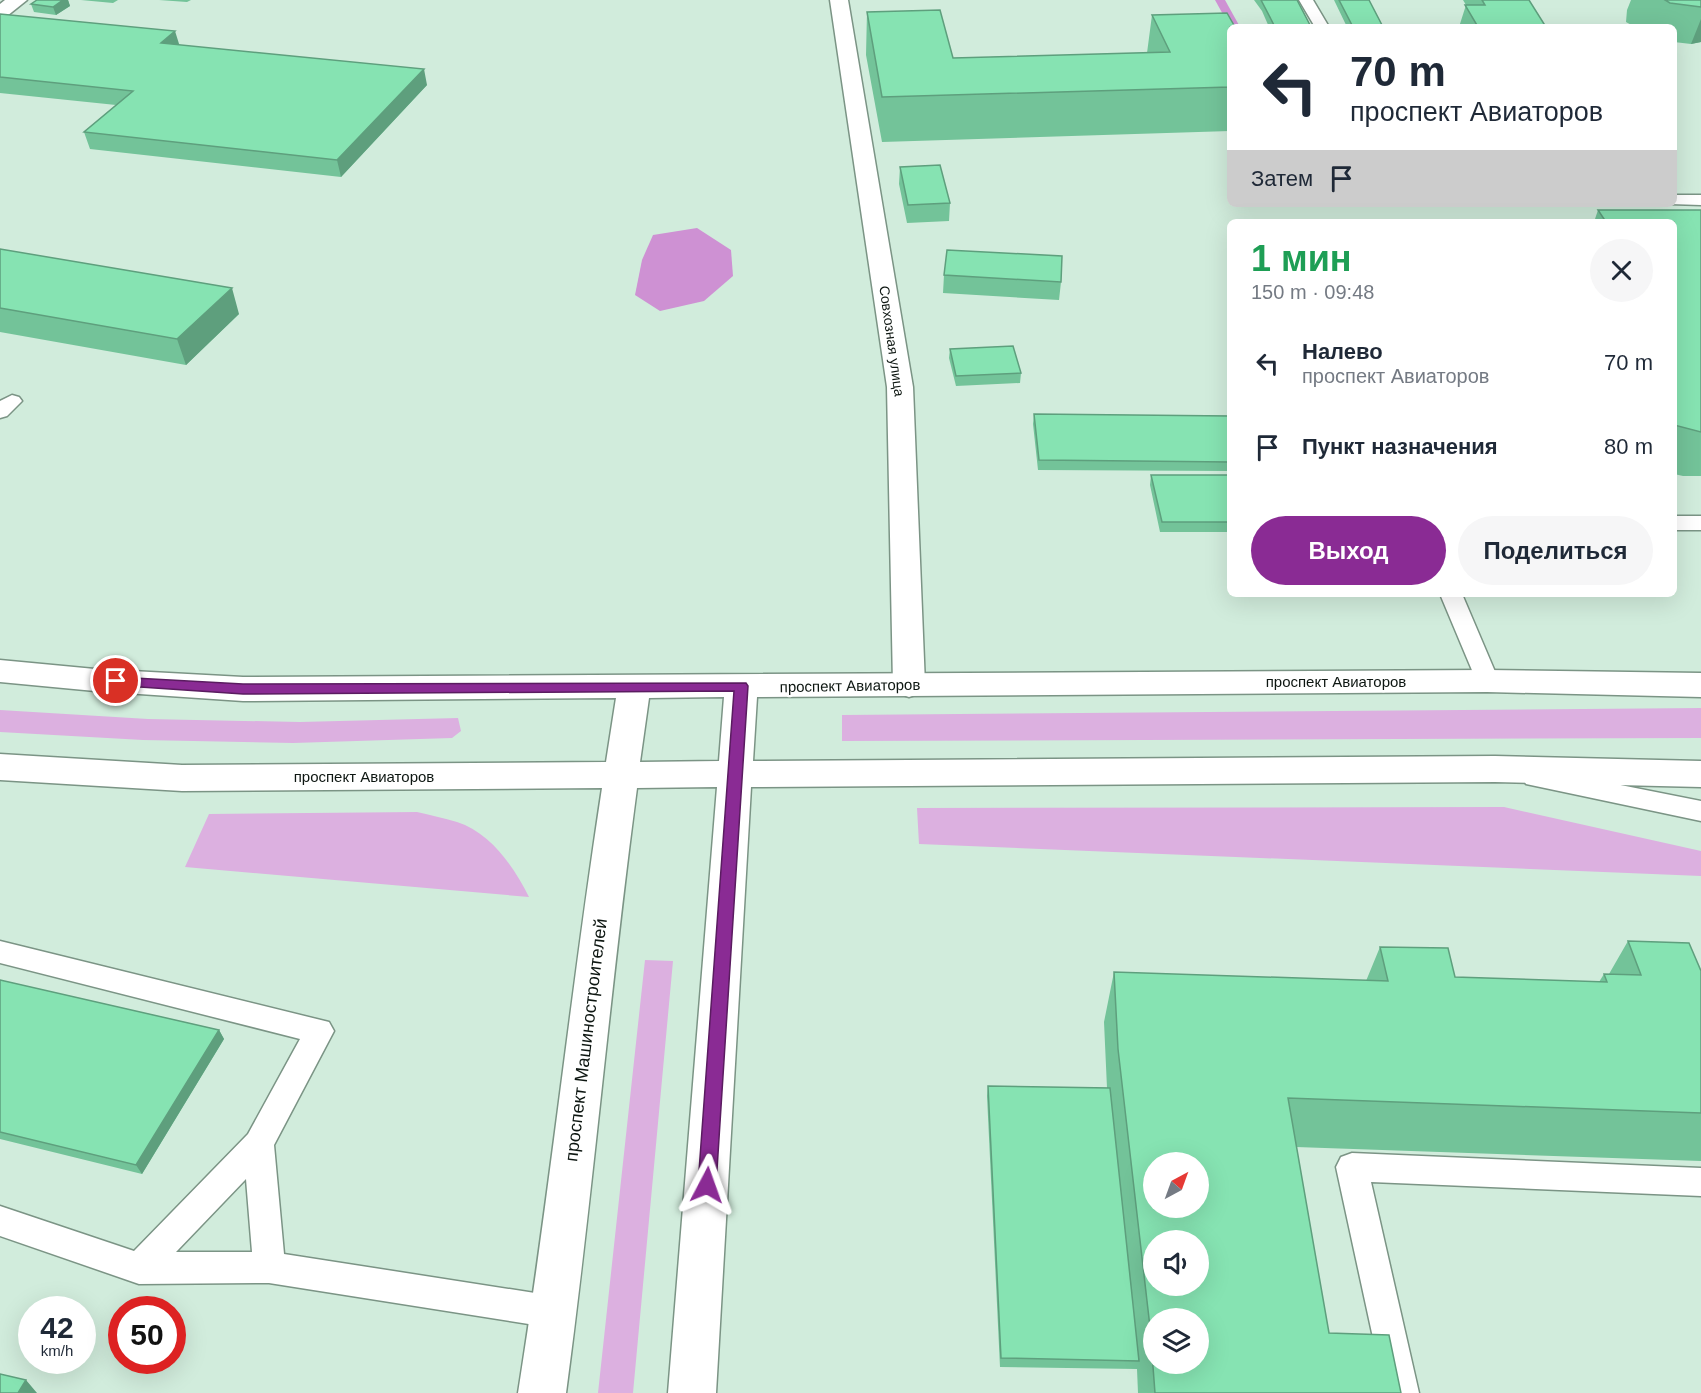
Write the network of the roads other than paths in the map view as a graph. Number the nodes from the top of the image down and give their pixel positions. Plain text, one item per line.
1 (18, 0) edge
2 (839, 0) edge
3 (1306, 0) edge
4 (0, 12) edge
5 (1320, 24) edge
6 (1677, 200) edge
7 (1701, 200) edge
8 (1677, 523) edge
9 (1701, 524) edge
10 (1452, 597) edge
11 (0, 671) edge
12 (1487, 681) junction
13 (909, 685) junction
14 (634, 686) junction
15 (741, 686) junction
16 (1701, 686) edge
17 (0, 767) edge
18 (1495, 769) junction
19 (1701, 774) edge
20 (622, 776) junction
21 (735, 776) junction
22 (1701, 811) edge
23 (0, 952) edge
24 (260, 1144) junction
25 (1701, 1182) edge
26 (0, 1221) edge
27 (269, 1267) junction
28 (139, 1268) junction
29 (554, 1312) junction
30 (542, 1393) edge
31 (692, 1393) edge
32 (1402, 1393) edge

1 - 4 main road
2 - 13 main road, Совхозная улица
3 - 5 lane
6 - 7 lane
8 - 9 lane
10 - 12 lane
11 - 14 main road, проспект Авиаторов
12 - 13 main road, проспект Авиаторов
12 - 16 main road, проспект Авиаторов
13 - 15 main road, проспект Авиаторов
14 - 15 main road, проспект Авиаторов
14 - 20 main road, проспект Машиностроителей
15 - 21 main road
17 - 20 main road, проспект Авиаторов
18 - 19 main road, проспект Авиаторов
18 - 21 main road, проспект Авиаторов
18 - 22 lane
20 - 21 main road, проспект Авиаторов
20 - 29 main road, проспект Машиностроителей
21 - 31 main road
23 - 24 lane
24 - 27 lane
24 - 28 lane
25 - 32 lane
26 - 28 lane
27 - 28 lane
27 - 29 lane
29 - 30 main road, проспект Машиностроителей

